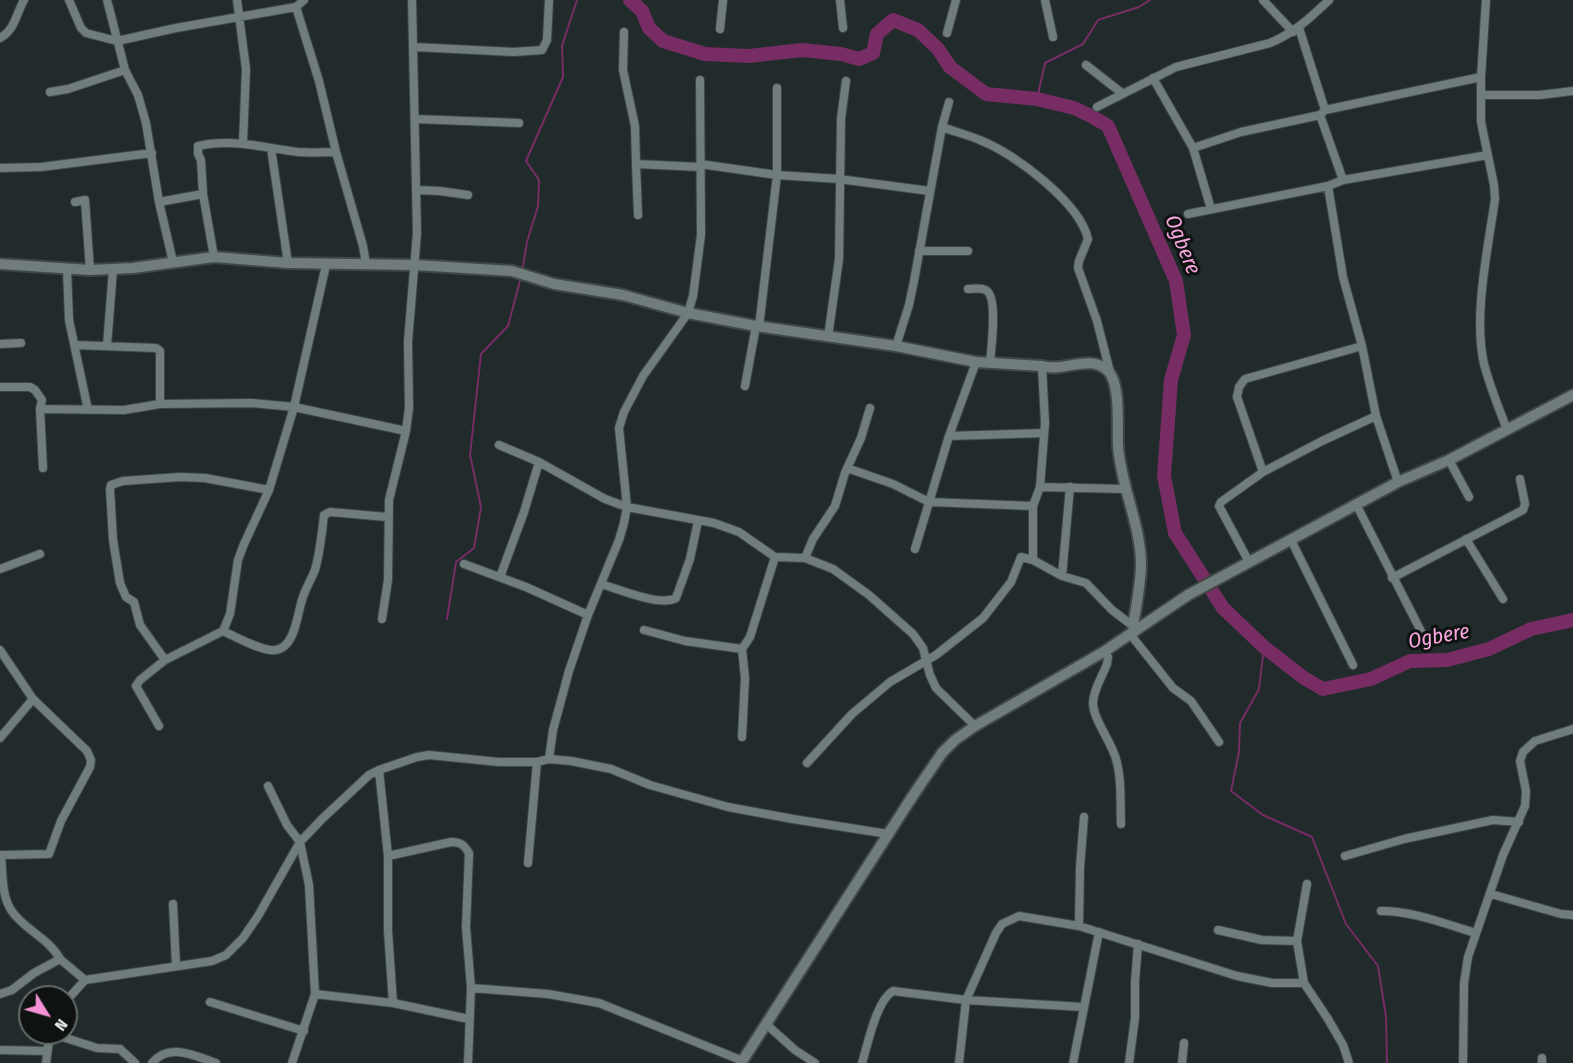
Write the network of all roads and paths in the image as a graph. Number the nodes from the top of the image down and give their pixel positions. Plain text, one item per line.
1 (24, 0) edge
2 (69, 0) edge
3 (107, 0) edge
4 (237, 0) edge
5 (304, 0) edge
6 (412, 0) edge
7 (549, 0) edge
8 (723, 0) edge
9 (840, 0) edge
10 (956, 0) edge
11 (1045, 0) edge
12 (1263, 0) edge
13 (1329, 0) edge
14 (1486, 0) edge
15 (296, 7) junction
16 (239, 17) junction
17 (843, 28) dead end
18 (720, 29) dead end
19 (1296, 30) junction
20 (624, 32) dead end
21 (947, 33) dead end
22 (1053, 37) dead end
23 (0, 38) edge
24 (117, 41) junction
25 (414, 47) junction
26 (1086, 65) dead end
27 (125, 70) junction
28 (1481, 77) junction
29 (1153, 78) junction
30 (700, 80) dead end
31 (846, 81) dead end
32 (777, 88) dead end
33 (1573, 91) edge
34 (51, 92) dead end
35 (1123, 94) junction
36 (1482, 95) junction
37 (949, 102) dead end
38 (1097, 107) dead end
39 (1323, 113) junction
40 (415, 119) junction
41 (519, 123) dead end
42 (942, 127) junction
43 (243, 144) junction
44 (271, 148) junction
45 (1193, 148) junction
46 (336, 152) junction
47 (152, 153) junction
48 (1488, 155) junction
49 (636, 164) junction
50 (700, 165) junction
51 (0, 168) edge
52 (777, 175) junction
53 (838, 179) junction
54 (1343, 180) junction
55 (1328, 186) junction
56 (417, 190) junction
57 (930, 191) junction
58 (203, 194) junction
59 (468, 195) dead end
60 (75, 201) dead end
61 (159, 202) junction
62 (1211, 209) junction
63 (1188, 214) dead end
64 (638, 215) dead end
65 (919, 251) junction
66 (968, 251) dead end
67 (213, 257) junction
68 (173, 262) junction
69 (288, 263) junction
70 (0, 264) edge
71 (366, 264) junction
72 (326, 265) junction
73 (415, 265) junction
74 (67, 269) junction
75 (113, 269) junction
76 (90, 270) junction
77 (968, 289) dead end
78 (688, 313) junction
79 (757, 327) junction
80 (828, 337) junction
81 (21, 343) dead end
82 (0, 344) edge
83 (75, 345) junction
84 (107, 346) junction
85 (896, 346) junction
86 (1362, 346) junction
87 (976, 362) junction
88 (990, 363) junction
89 (1042, 366) junction
90 (1110, 372) junction
91 (745, 386) dead end
92 (0, 387) edge
93 (1573, 395) edge
94 (160, 404) junction
95 (294, 407) junction
96 (870, 408) dead end
97 (40, 409) junction
98 (88, 410) junction
99 (1377, 416) junction
100 (1507, 430) junction
101 (406, 431) junction
102 (1044, 433) junction
103 (949, 436) junction
104 (499, 445) dead end
105 (1449, 460) junction
106 (539, 462) junction
107 (43, 468) dead end
108 (847, 468) junction
109 (1263, 472) junction
110 (1520, 479) dead end
111 (1398, 482) junction
112 (1040, 487) junction
113 (1070, 487) junction
114 (1125, 489) junction
115 (269, 490) junction
116 (1469, 496) dead end
117 (929, 502) junction
118 (1357, 506) junction
119 (627, 507) junction
120 (1033, 507) junction
121 (387, 517) junction
122 (698, 521) junction
123 (1466, 539) junction
124 (1291, 540) junction
125 (915, 549) dead end
126 (40, 554) dead end
127 (775, 557) junction
128 (805, 558) junction
129 (1033, 560) junction
130 (1249, 562) junction
131 (464, 564) dead end
132 (0, 569) edge
133 (1062, 576) junction
134 (500, 577) junction
135 (1392, 578) junction
136 (601, 584) junction
137 (1503, 599) dead end
138 (588, 615) junction
139 (382, 619) dead end
140 (644, 630) dead end
141 (1133, 630) junction
142 (223, 631) junction
143 (1426, 641) dead end
144 (742, 649) junction
145 (0, 650) edge
146 (1105, 651) junction
147 (165, 660) junction
148 (926, 661) junction
149 (1353, 665) dead end
150 (33, 699) junction
151 (159, 726) dead end
152 (975, 726) junction
153 (1573, 729) edge
154 (742, 737) dead end
155 (0, 738) edge
156 (1219, 742) dead end
157 (549, 759) junction
158 (537, 762) junction
159 (807, 763) dead end
160 (379, 770) junction
161 (268, 786) dead end
162 (1084, 817) dead end
163 (1519, 822) junction
164 (1121, 824) dead end
165 (888, 834) junction
166 (300, 842) junction
167 (0, 855) edge
168 (388, 856) junction
169 (1345, 856) dead end
170 (528, 863) dead end
171 (1307, 884) dead end
172 (1491, 894) junction
173 (173, 904) dead end
174 (1381, 910) dead end
175 (1573, 915) edge
176 (1078, 926) junction
177 (1218, 930) dead end
178 (1100, 932) junction
179 (1476, 933) junction
180 (1297, 941) junction
181 (1138, 944) junction
182 (60, 959) junction
183 (176, 966) junction
184 (85, 980) junction
185 (1304, 983) junction
186 (78, 988) edge
187 (471, 988) junction
188 (0, 994) edge
189 (315, 994) junction
190 (966, 1000) junction
191 (210, 1002) dead end
192 (393, 1003) junction
193 (1083, 1007) junction
194 (469, 1019) junction
195 (766, 1024) junction
196 (304, 1031) junction
197 (78, 1042) edge
198 (1184, 1043) dead end
199 (48, 1045) edge
200 (0, 1050) edge
201 (47, 1051) junction
202 (742, 1062) edge
203 (46, 1063) edge
204 (135, 1063) edge
205 (152, 1063) edge
206 (216, 1063) edge
207 (292, 1063) edge
208 (468, 1063) edge
209 (815, 1063) edge
210 (862, 1063) edge
211 (959, 1063) edge
212 (1073, 1063) edge
213 (1129, 1063) edge
214 (1182, 1063) edge
215 (1349, 1063) edge
216 (1462, 1063) edge

1 - 23 street
2 - 24 street
3 - 24 street
4 - 16 street
5 - 15 street
6 - 25 street
7 - 25 street
8 - 18 street
9 - 17 street
10 - 21 street
11 - 22 street
12 - 19 street
13 - 19 street
14 - 28 street
15 - 16 street
15 - 46 street
16 - 24 street
16 - 43 street
19 - 29 street
19 - 39 street
20 - 49 street
24 - 27 street
25 - 40 street
26 - 35 street
27 - 34 street
27 - 47 street
28 - 36 street
28 - 39 street
29 - 35 street
29 - 45 street
30 - 50 street
31 - 53 street
32 - 52 street
33 - 36 street
35 - 38 street
36 - 48 street
37 - 42 street
39 - 45 street
39 - 54 street
40 - 41 street
40 - 56 street
42 - 57 street
42 - 90 street
43 - 44 street
43 - 58 street
44 - 46 street
44 - 69 street
45 - 62 street
46 - 71 street
47 - 51 street
47 - 61 street
48 - 54 street
48 - 100 street
49 - 50 street
49 - 64 street
50 - 52 street
50 - 78 street
52 - 53 street
52 - 79 street
53 - 57 street
53 - 80 street
54 - 55 street
55 - 62 street
55 - 86 street
56 - 59 street
56 - 73 street
57 - 65 street
58 - 61 street
58 - 67 street
60 - 76 street
61 - 68 street
62 - 63 street
65 - 66 street
65 - 85 street
67 - 68 street
67 - 69 street
68 - 75 street
69 - 72 street
70 - 74 street
71 - 72 street
71 - 73 street
72 - 95 street
73 - 78 street
73 - 101 street
74 - 76 street
74 - 83 street
75 - 76 street
75 - 84 street
77 - 88 street
78 - 79 street
78 - 119 street
79 - 80 street
79 - 91 street
80 - 85 street
81 - 82 street
83 - 84 street
83 - 98 street
84 - 94 street
85 - 87 street
86 - 99 street
86 - 109 street
87 - 88 street
87 - 103 street
88 - 89 street
89 - 90 street
89 - 102 street
90 - 114 street
92 - 97 street
93 - 100 street
94 - 95 street
94 - 98 street
95 - 101 street
95 - 115 street
96 - 108 street
97 - 98 street
97 - 107 street
99 - 109 street
99 - 111 street
100 - 105 street
101 - 121 street
102 - 103 street
102 - 112 street
103 - 117 street
104 - 106 street
105 - 111 street
105 - 116 street
106 - 119 street
106 - 134 street
108 - 117 street
108 - 128 street
109 - 130 street
110 - 123 street
111 - 118 street
112 - 113 street
112 - 120 street
113 - 114 street
113 - 133 street
114 - 141 street
115 - 142 street
115 - 147 street
117 - 120 street
117 - 125 street
118 - 124 street
118 - 135 street
119 - 122 street
119 - 136 street
120 - 129 street
121 - 139 street
121 - 142 street
122 - 127 street
122 - 136 street
123 - 135 street
123 - 137 street
124 - 130 street
124 - 149 street
126 - 132 street
127 - 128 street
127 - 144 street
128 - 148 street
129 - 133 street
129 - 148 street
130 - 141 street
131 - 134 street
133 - 141 street
134 - 138 street
135 - 143 street
136 - 138 street
138 - 157 street
140 - 144 street
141 - 146 street
141 - 156 street
142 - 147 street
144 - 154 street
145 - 150 street
146 - 152 street
146 - 164 street
147 - 151 street
148 - 152 street
148 - 159 street
150 - 155 street
150 - 167 street
152 - 165 street
153 - 163 street
157 - 158 street
157 - 165 street
158 - 160 street
158 - 170 street
160 - 166 street
160 - 168 street
161 - 166 street
162 - 176 street
163 - 169 street
163 - 172 street
165 - 195 street
166 - 183 street
166 - 189 street
167 - 182 street
168 - 187 street
168 - 192 street
171 - 180 street
172 - 175 street
172 - 179 street
173 - 183 street
174 - 179 street
176 - 178 street
176 - 190 street
177 - 180 street
178 - 181 street
178 - 193 street
179 - 216 street
180 - 185 street
181 - 185 street
181 - 213 street
182 - 184 street
182 - 188 street
183 - 184 street
184 - 186 street
185 - 215 street
187 - 194 street
187 - 202 street
189 - 192 street
189 - 196 street
190 - 193 street
190 - 210 street
190 - 211 street
191 - 196 street
192 - 194 street
193 - 212 street
194 - 208 street
195 - 202 street
195 - 209 street
196 - 207 street
197 - 204 street
198 - 214 street
199 - 201 street
200 - 201 street
201 - 203 street
205 - 206 street

